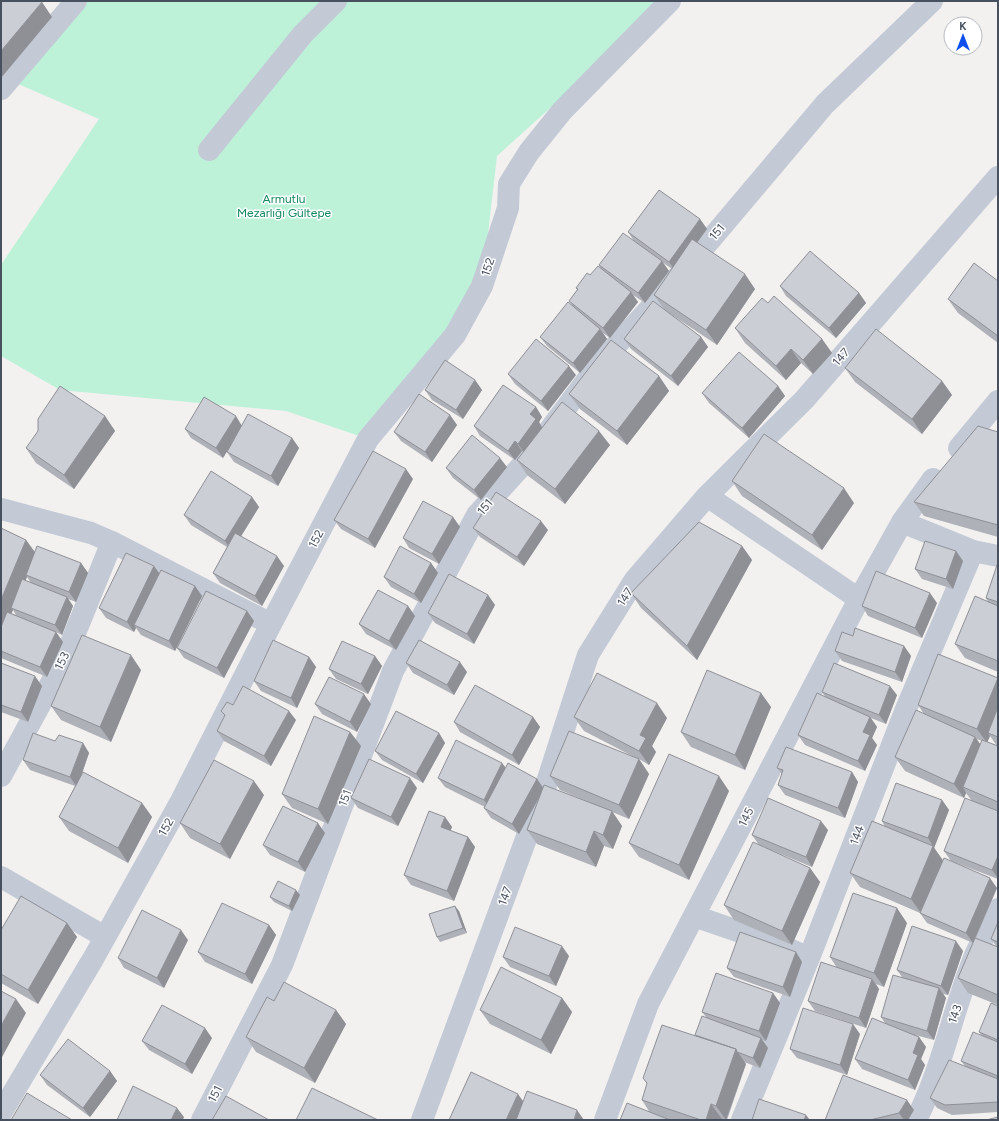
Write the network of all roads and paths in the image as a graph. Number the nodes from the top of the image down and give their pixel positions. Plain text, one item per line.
1 (76, 1) edge
2 (336, 1) edge
3 (670, 1) edge
4 (932, 1) edge
5 (1, 89) edge
6 (209, 150) dead end
7 (998, 177) edge
8 (998, 401) edge
9 (706, 496) junction
10 (1, 509) edge
11 (902, 522) junction
12 (112, 542) junction
13 (973, 551) junction
14 (998, 556) edge
15 (859, 599) junction
16 (271, 624) junction
17 (1, 776) edge
18 (1, 877) edge
19 (998, 909) edge
20 (694, 916) junction
21 (105, 937) junction
22 (809, 958) junction
23 (1, 1113) edge
24 (202, 1120) edge
25 (422, 1120) edge
26 (605, 1120) edge
27 (742, 1120) edge
28 (916, 1120) edge

1 - 5 street
2 - 6 street
3 - 16 street, 152
4 - 24 street, 151
7 - 9 street, 147
8 - 11 street, 145
9 - 15 street
9 - 25 street, 147
10 - 12 street
11 - 13 street
11 - 15 street, 145
12 - 16 street
12 - 17 street, 153
13 - 14 street
13 - 22 street, 144
15 - 20 street, 145
16 - 21 street, 152
18 - 21 street
19 - 28 street, 143
20 - 22 street
20 - 26 street, 145
21 - 23 street, 152
22 - 27 street, 144

